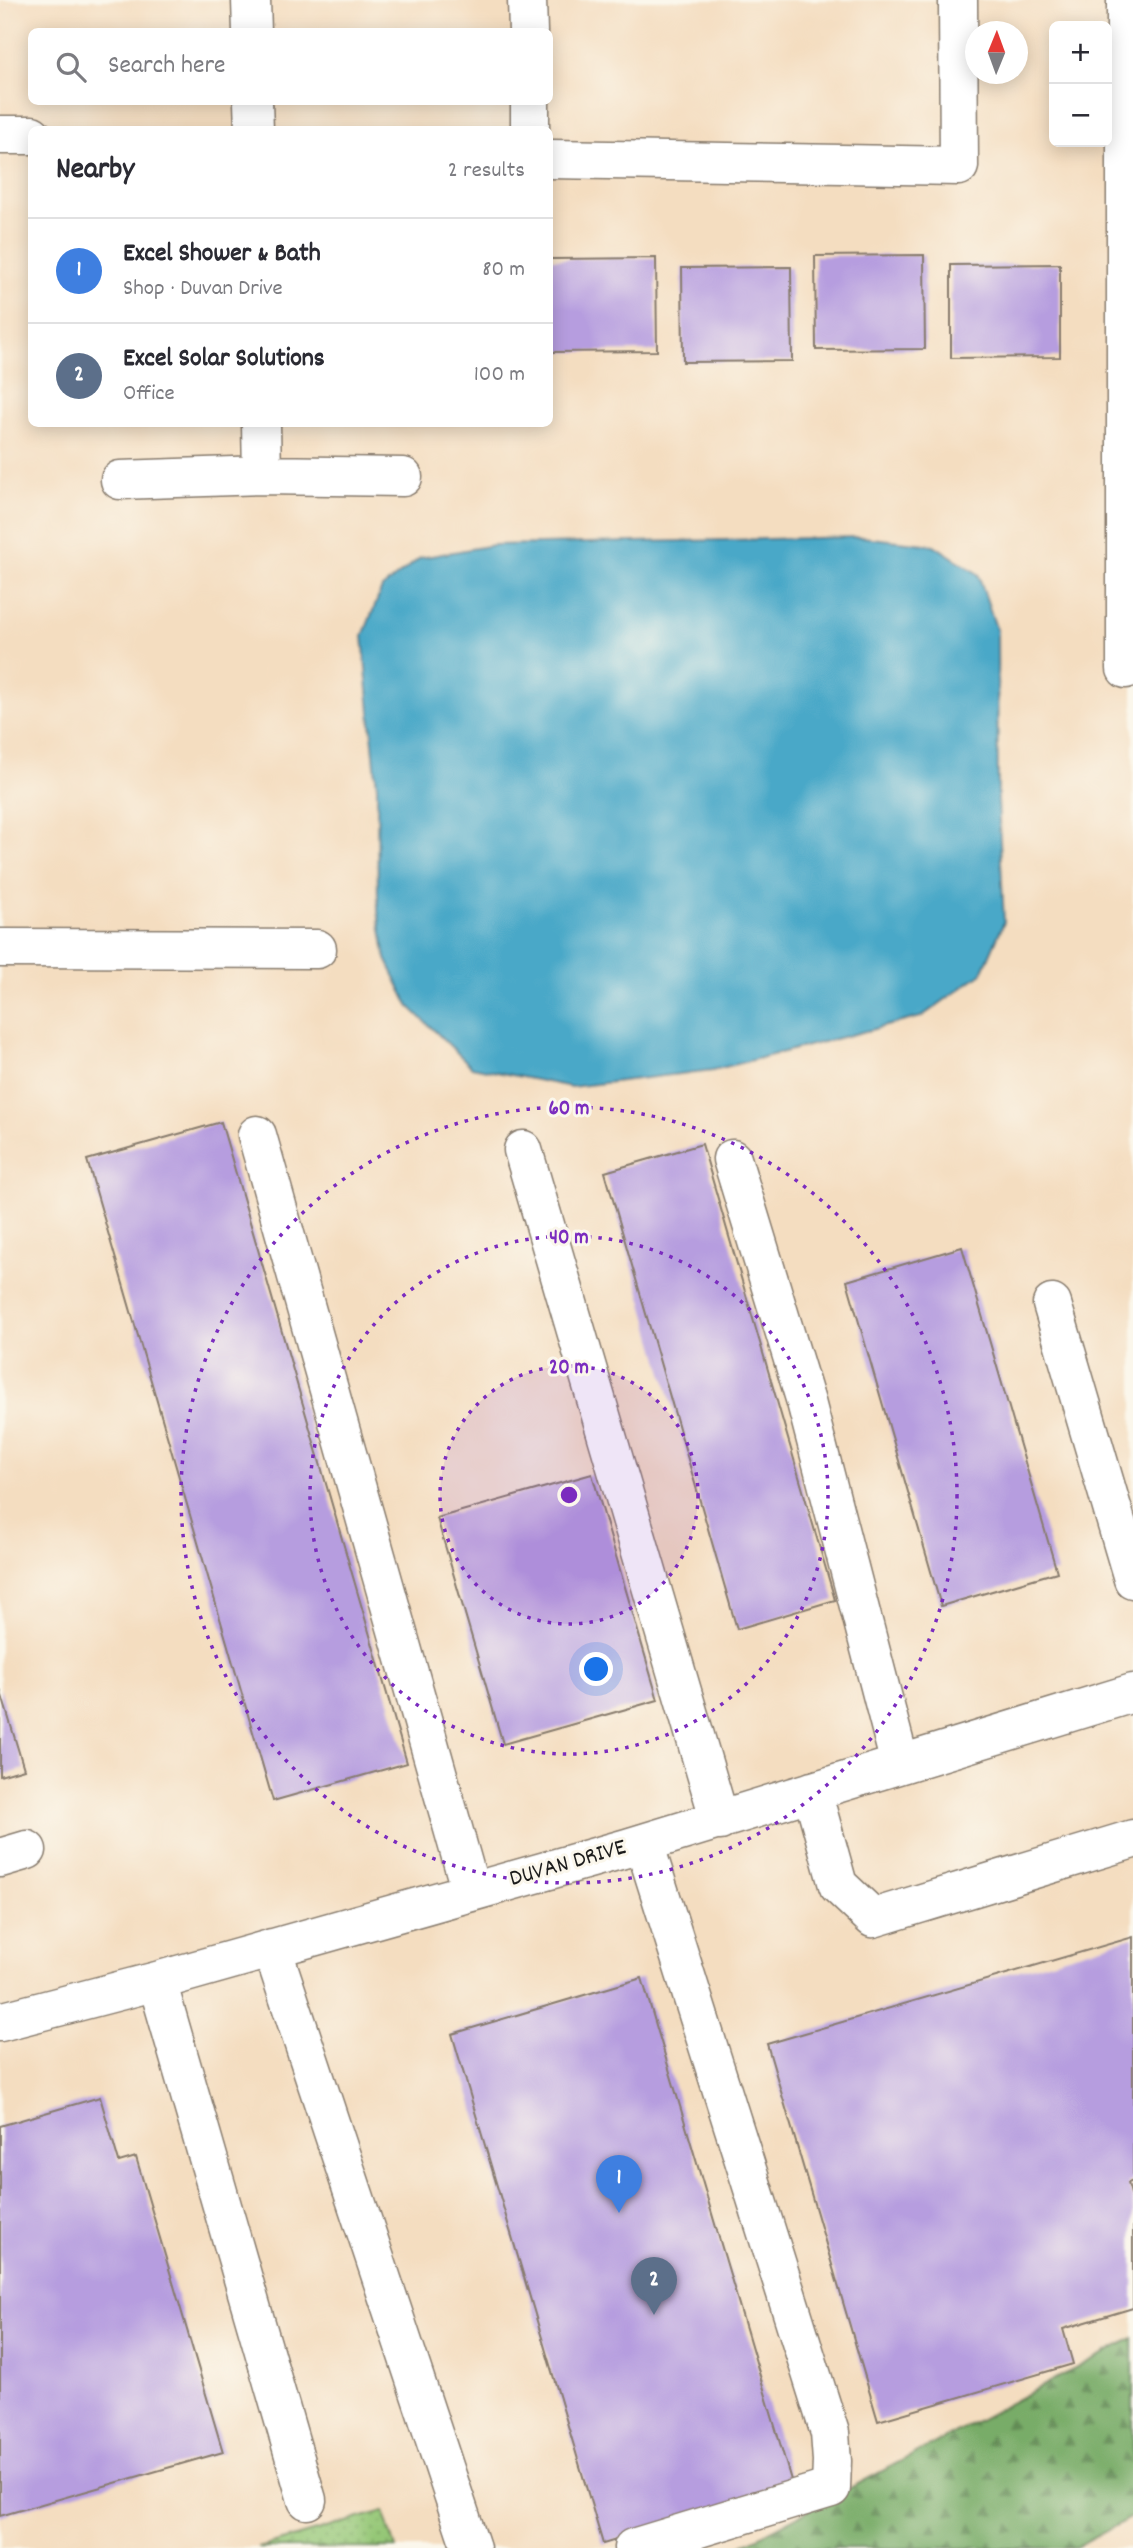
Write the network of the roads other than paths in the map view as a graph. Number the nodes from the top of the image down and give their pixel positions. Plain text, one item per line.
1 (251, 0) edge
2 (527, 0) edge
3 (958, 0) edge
4 (1126, 0) edge
5 (252, 28) edge
6 (528, 28) edge
7 (253, 105) edge
8 (530, 105) edge
9 (254, 126) edge
10 (530, 126) edge
11 (0, 135) edge
12 (28, 135) edge
13 (553, 159) edge
14 (261, 427) edge
15 (262, 475) junction
16 (402, 477) dead end
17 (120, 480) dead end
18 (1117, 669) edge
19 (0, 948) edge
20 (317, 949) dead end
21 (257, 1135) dead end
22 (523, 1150) dead end
23 (732, 1158) dead end
24 (1052, 1304) dead end
25 (1133, 1579) edge
26 (1133, 1693) edge
27 (900, 1764) junction
28 (812, 1791) junction
29 (719, 1821) junction
30 (1133, 1839) edge
31 (644, 1843) junction
32 (471, 1892) junction
33 (272, 1948) junction
34 (157, 1981) junction
35 (0, 2022) edge
36 (307, 2500) dead end
37 (471, 2548) edge
38 (633, 2548) edge

1 - 5 street
2 - 6 street
3 - 13 street
4 - 18 street
7 - 9 street
8 - 10 street
11 - 12 street
14 - 15 street
15 - 16 street
15 - 17 street
19 - 20 street
21 - 32 street
22 - 29 street
23 - 27 street
24 - 25 street
26 - 27 street, DUVAN DRIVE
27 - 28 street, DUVAN DRIVE
28 - 29 street, DUVAN DRIVE
28 - 30 street
29 - 31 street, DUVAN DRIVE
31 - 32 street, DUVAN DRIVE
31 - 38 street
32 - 33 street, DUVAN DRIVE
33 - 34 street, DUVAN DRIVE
33 - 37 street
34 - 35 street, DUVAN DRIVE
34 - 36 street

